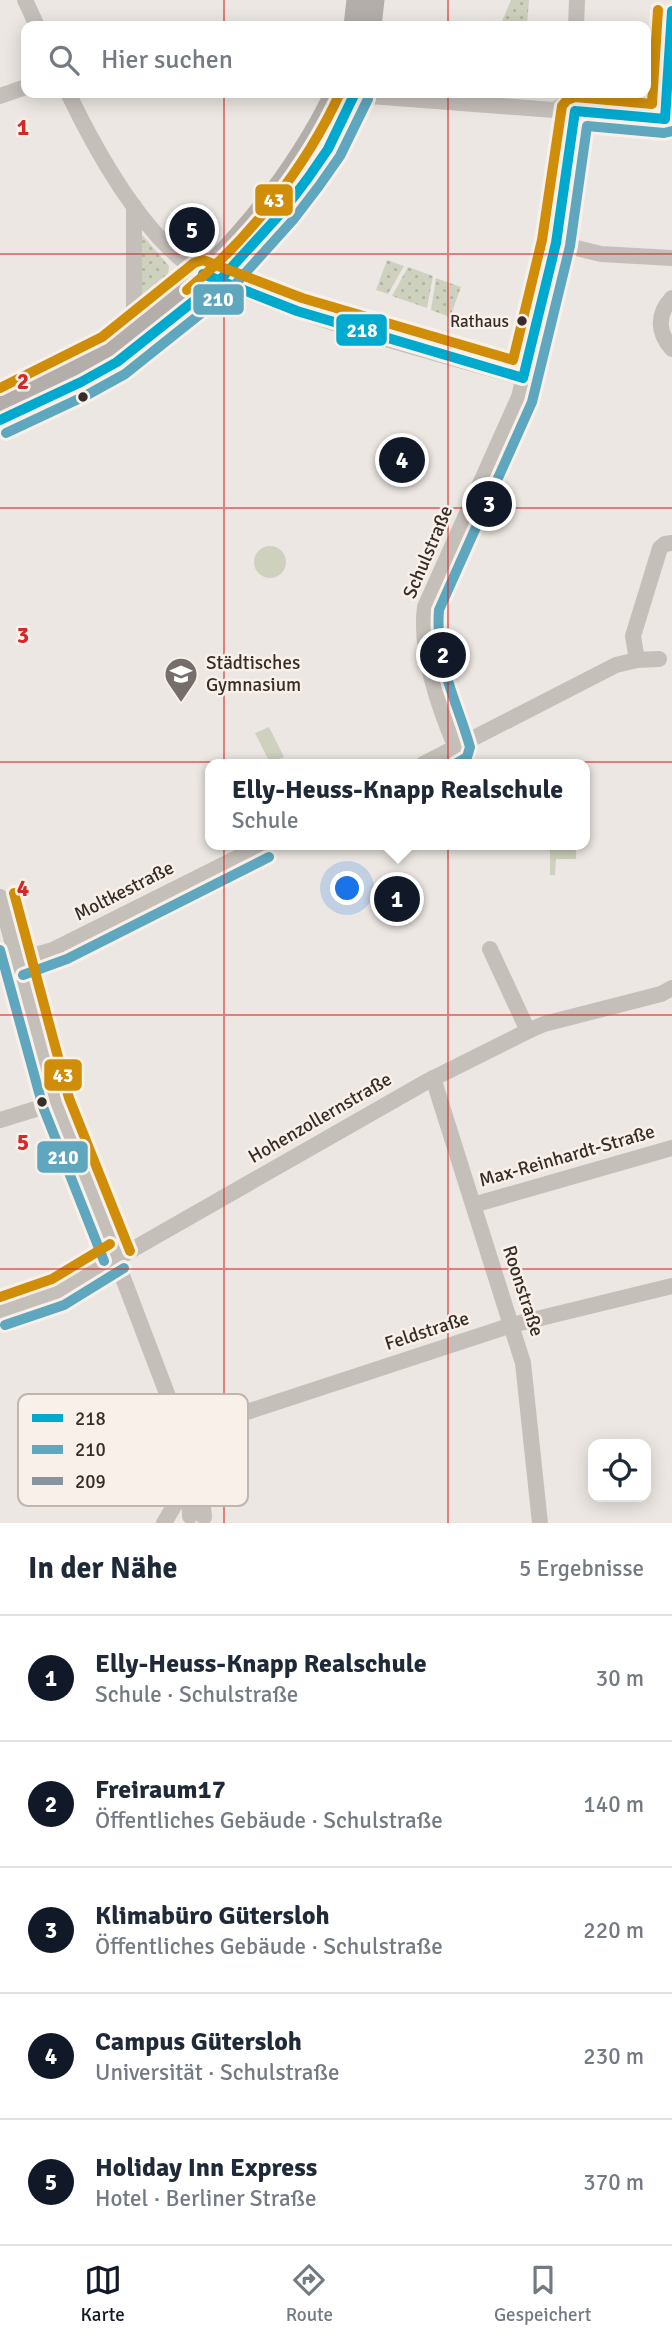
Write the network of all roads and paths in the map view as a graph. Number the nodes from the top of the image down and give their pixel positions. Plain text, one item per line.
1 (25, 0) edge
2 (356, 0) edge
3 (375, 0) edge
4 (577, 0) edge
5 (35, 21) edge
6 (354, 21) edge
7 (373, 21) edge
8 (576, 21) edge
9 (21, 89) edge
10 (0, 96) edge
11 (71, 98) edge
12 (341, 98) edge
13 (407, 98) edge
14 (570, 98) edge
15 (555, 110) junction
16 (575, 111) junction
17 (672, 119) edge
18 (134, 206) junction
19 (556, 243) junction
20 (672, 258) edge
21 (211, 278) junction
22 (672, 298) edge
23 (134, 331) junction
24 (672, 349) edge
25 (523, 378) junction
26 (1, 412) edge
27 (672, 543) edge
28 (659, 659) dead end
29 (637, 660) junction
30 (456, 748) junction
31 (433, 759) edge
32 (253, 850) edge
33 (0, 897) edge
34 (490, 949) dead end
35 (18, 962) junction
36 (0, 965) edge
37 (672, 988) edge
38 (528, 1031) junction
39 (433, 1078) junction
40 (41, 1107) dead end
41 (0, 1119) edge
42 (672, 1148) edge
43 (473, 1205) junction
44 (117, 1256) junction
45 (672, 1286) edge
46 (0, 1312) edge
47 (512, 1325) junction
48 (167, 1394) edge
49 (248, 1412) edge
50 (174, 1506) edge
51 (164, 1523) edge
52 (540, 1523) edge

1 - 5 street
2 - 6 main road
3 - 7 main road
4 - 8 street
9 - 10 street
11 - 18 street
12 - 21 main road
13 - 15 street
14 - 15 street
15 - 16 street
16 - 17 street
16 - 19 street, Schulstraße
18 - 21 street
18 - 23 street
19 - 20 street
19 - 25 street, Schulstraße
21 - 23 main road
21 - 25 street
21 - 26 main road
22 - 24 street
23 - 26 main road
25 - 30 street, Schulstraße
27 - 29 street
28 - 29 street
29 - 30 street
30 - 31 street
32 - 35 street, Moltkestraße
33 - 35 street
34 - 38 street
35 - 36 street, Moltkestraße
35 - 44 street
37 - 38 street, Hohenzollernstraße
38 - 39 street, Hohenzollernstraße
39 - 43 street, Roonstraße
39 - 44 street, Hohenzollernstraße
40 - 41 street
42 - 43 street, Max-Reinhardt-Straße
43 - 47 street, Roonstraße
44 - 46 street, Hohenzollernstraße
44 - 48 street
45 - 47 street, Feldstraße
47 - 49 street, Feldstraße
47 - 52 street, Roonstraße
50 - 51 street

